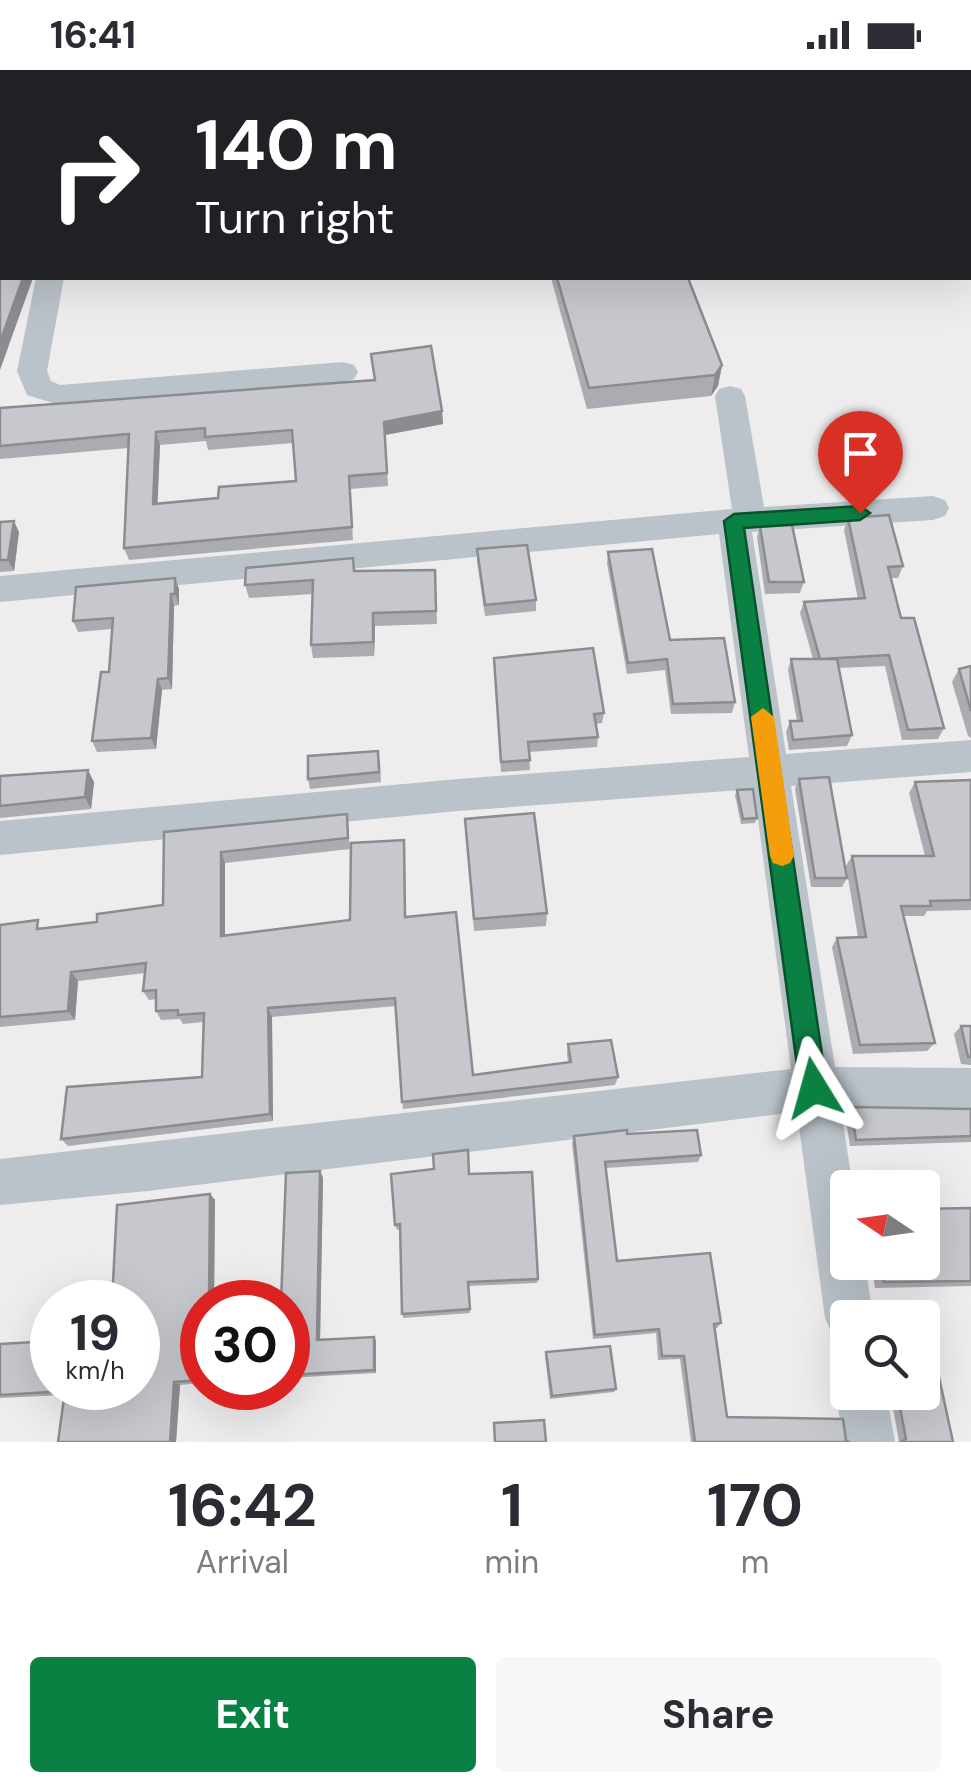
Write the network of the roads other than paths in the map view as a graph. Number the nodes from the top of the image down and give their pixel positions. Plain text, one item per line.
1 (50, 280) edge
2 (342, 372) dead end
3 (730, 396) dead end
4 (932, 508) dead end
5 (742, 521) junction
6 (0, 589) edge
7 (971, 756) edge
8 (770, 772) junction
9 (0, 838) edge
10 (814, 1088) junction
11 (971, 1090) edge
12 (0, 1182) edge
13 (846, 1300) edge
14 (864, 1410) edge
15 (869, 1442) edge

1 - 2 street
3 - 5 street
4 - 5 street
5 - 6 street
5 - 8 street
7 - 8 street
8 - 9 street
8 - 10 street
10 - 11 street
10 - 12 street
10 - 13 street
14 - 15 street

